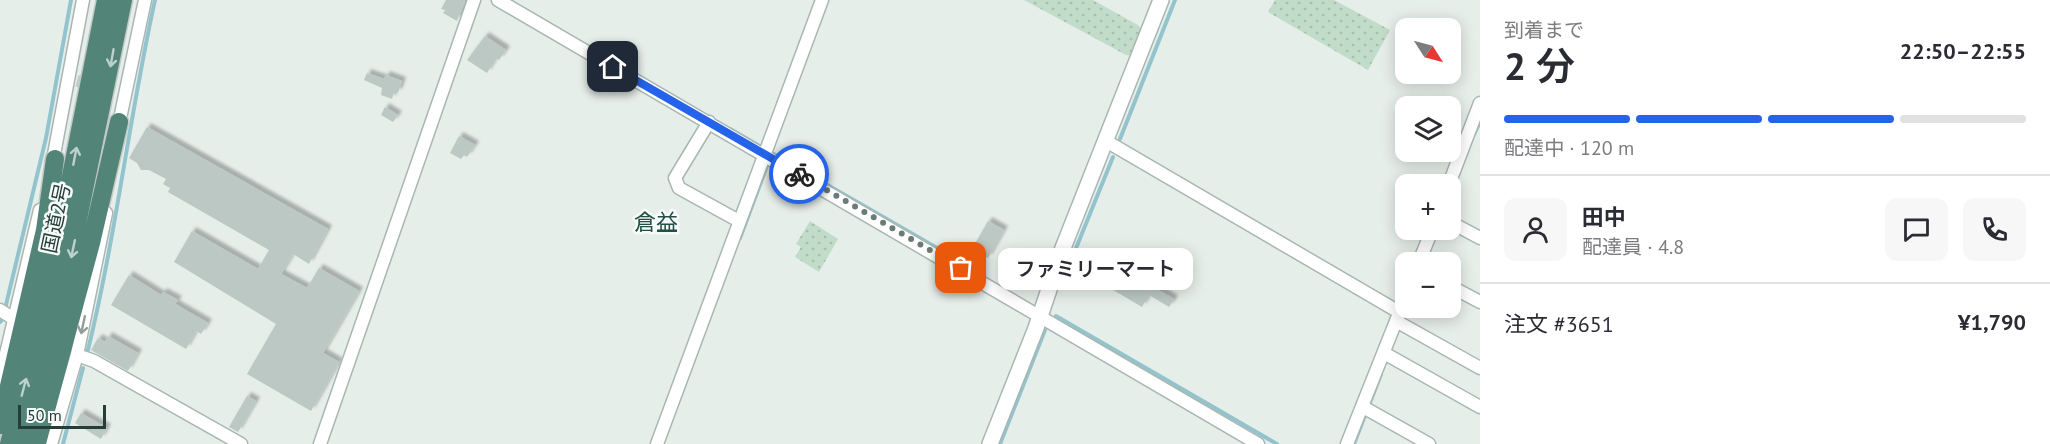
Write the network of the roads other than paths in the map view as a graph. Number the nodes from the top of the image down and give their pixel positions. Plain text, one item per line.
1 (83, 0) edge
2 (106, 0) edge
3 (123, 0) edge
4 (145, 0) edge
5 (474, 0) edge
6 (498, 0) edge
7 (822, 0) edge
8 (1161, 0) edge
9 (1480, 103) edge
10 (119, 122) junction
11 (709, 122) junction
12 (1106, 141) junction
13 (765, 151) junction
14 (55, 159) junction
15 (1453, 174) edge
16 (738, 221) junction
17 (1461, 228) edge
18 (1480, 238) edge
19 (1461, 292) edge
20 (1480, 302) edge
21 (0, 310) edge
22 (1040, 315) junction
23 (1395, 316) edge
24 (1397, 318) edge
25 (1399, 318) edge
26 (14, 319) junction
27 (1387, 354) junction
28 (77, 355) junction
29 (1480, 368) edge
30 (0, 379) edge
31 (1480, 407) edge
32 (1366, 409) junction
33 (0, 425) edge
34 (9, 444) edge
35 (25, 444) edge
36 (37, 444) edge
37 (51, 444) edge
38 (241, 444) edge
39 (320, 444) edge
40 (657, 444) edge
41 (990, 444) edge
42 (1258, 444) edge
43 (1347, 444) edge
44 (1429, 444) edge

1 - 14 street
34 -> 2 highway, 国道2号
3 -> 35 highway, 国道2号
4 - 10 street
5 - 39 street
6 - 11 street
7 - 13 street
8 - 12 street
9 - 15 street
10 -> 28 street
10 - 36 highway
11 - 13 street
11 - 16 street
12 - 22 street
12 - 23 street
13 - 16 street
13 - 22 street
14 - 26 street
14 - 33 highway
16 - 40 street
17 - 18 street
19 - 20 street
21 - 26 street
22 - 41 street
22 - 42 street
24 - 27 street
25 - 29 street
26 - 30 street
27 - 31 street
27 - 32 street
28 - 37 street
28 - 38 street
32 - 43 street
32 - 44 street

